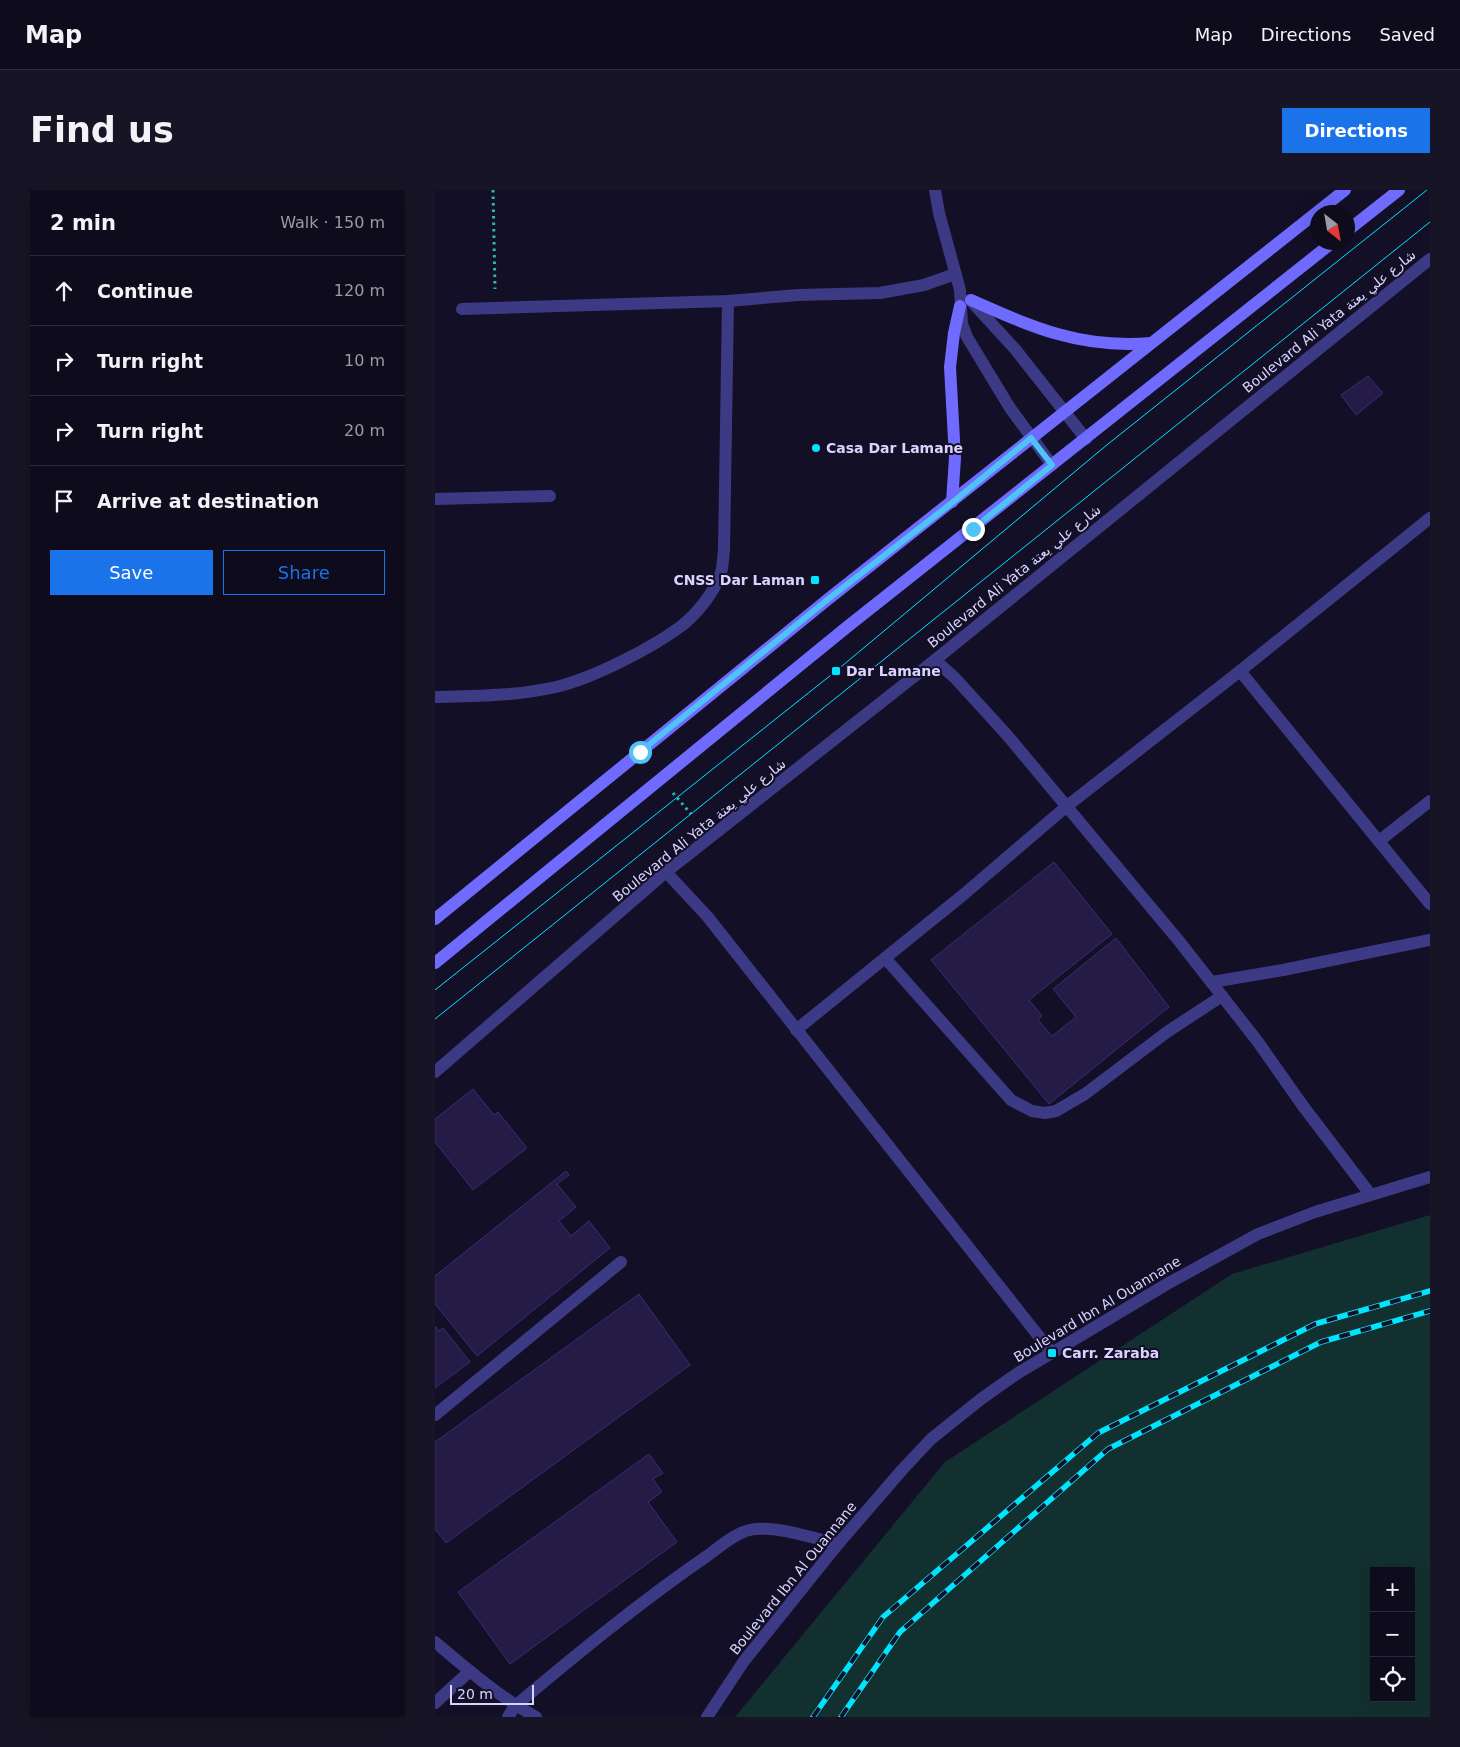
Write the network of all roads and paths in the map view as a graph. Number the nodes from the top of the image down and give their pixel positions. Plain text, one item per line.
1 (493, 190) edge
2 (935, 190) edge
3 (1345, 190) edge
4 (1399, 190) edge
5 (1355, 225) edge
6 (1323, 250) edge
7 (1430, 259) edge
8 (955, 274) junction
9 (728, 301) junction
10 (965, 303) junction
11 (495, 308) junction
12 (462, 309) dead end
13 (1151, 343) junction
14 (1065, 412) junction
15 (1031, 438) junction
16 (1086, 439) junction
17 (1052, 465) junction
18 (550, 496) dead end
19 (435, 499) edge
20 (953, 502) junction
21 (1430, 518) edge
22 (935, 660) junction
23 (1240, 672) junction
24 (435, 697) edge
25 (1430, 801) edge
26 (1067, 806) junction
27 (1379, 841) junction
28 (666, 872) junction
29 (1430, 904) edge
30 (435, 919) edge
31 (1430, 940) edge
32 (885, 958) junction
33 (435, 963) edge
34 (1212, 982) junction
35 (1222, 996) junction
36 (796, 1030) junction
37 (435, 1072) edge
38 (1430, 1177) edge
39 (1370, 1194) junction
40 (621, 1262) dead end
41 (1052, 1353) junction
42 (435, 1415) edge
43 (838, 1544) junction
44 (435, 1642) edge
45 (470, 1671) junction
46 (435, 1703) edge
47 (515, 1706) junction
48 (508, 1717) edge
49 (536, 1717) edge
50 (707, 1717) edge

1 - 11 path
2 - 8 street
3 - 13 main road
4 - 5 main road
6 - 16 main road
7 - 22 street, Boulevard Ali Yata شارع علي يعتة
8 - 9 street
8 - 10 street
9 - 11 street
9 - 24 street
10 - 13 main road
10 - 14 street
10 - 15 street
10 - 20 main road
11 - 12 street
13 - 14 main road
14 - 15 main road
14 - 16 street
15 - 17 street
15 - 20 main road
16 - 17 main road
17 - 33 main road
18 - 19 street
20 - 30 main road
21 - 23 street
22 - 26 street
22 - 28 street, Boulevard Ali Yata شارع علي يعتة
23 - 26 street
23 - 27 street
25 - 27 street
26 - 32 street
26 - 34 street
27 - 29 street
28 - 36 street
28 - 37 street, Boulevard Ali Yata شارع علي يعتة
31 - 34 street
32 - 35 street
32 - 36 street
34 - 35 street
35 - 39 street
36 - 41 street
38 - 39 street, Boulevard Ibn Al Ouannane
39 - 41 street, Boulevard Ibn Al Ouannane
40 - 42 street
41 - 43 street, Boulevard Ibn Al Ouannane
43 - 47 street
43 - 50 street, Boulevard Ibn Al Ouannane
44 - 45 street
45 - 46 street
45 - 47 street
47 - 48 street
47 - 49 street

